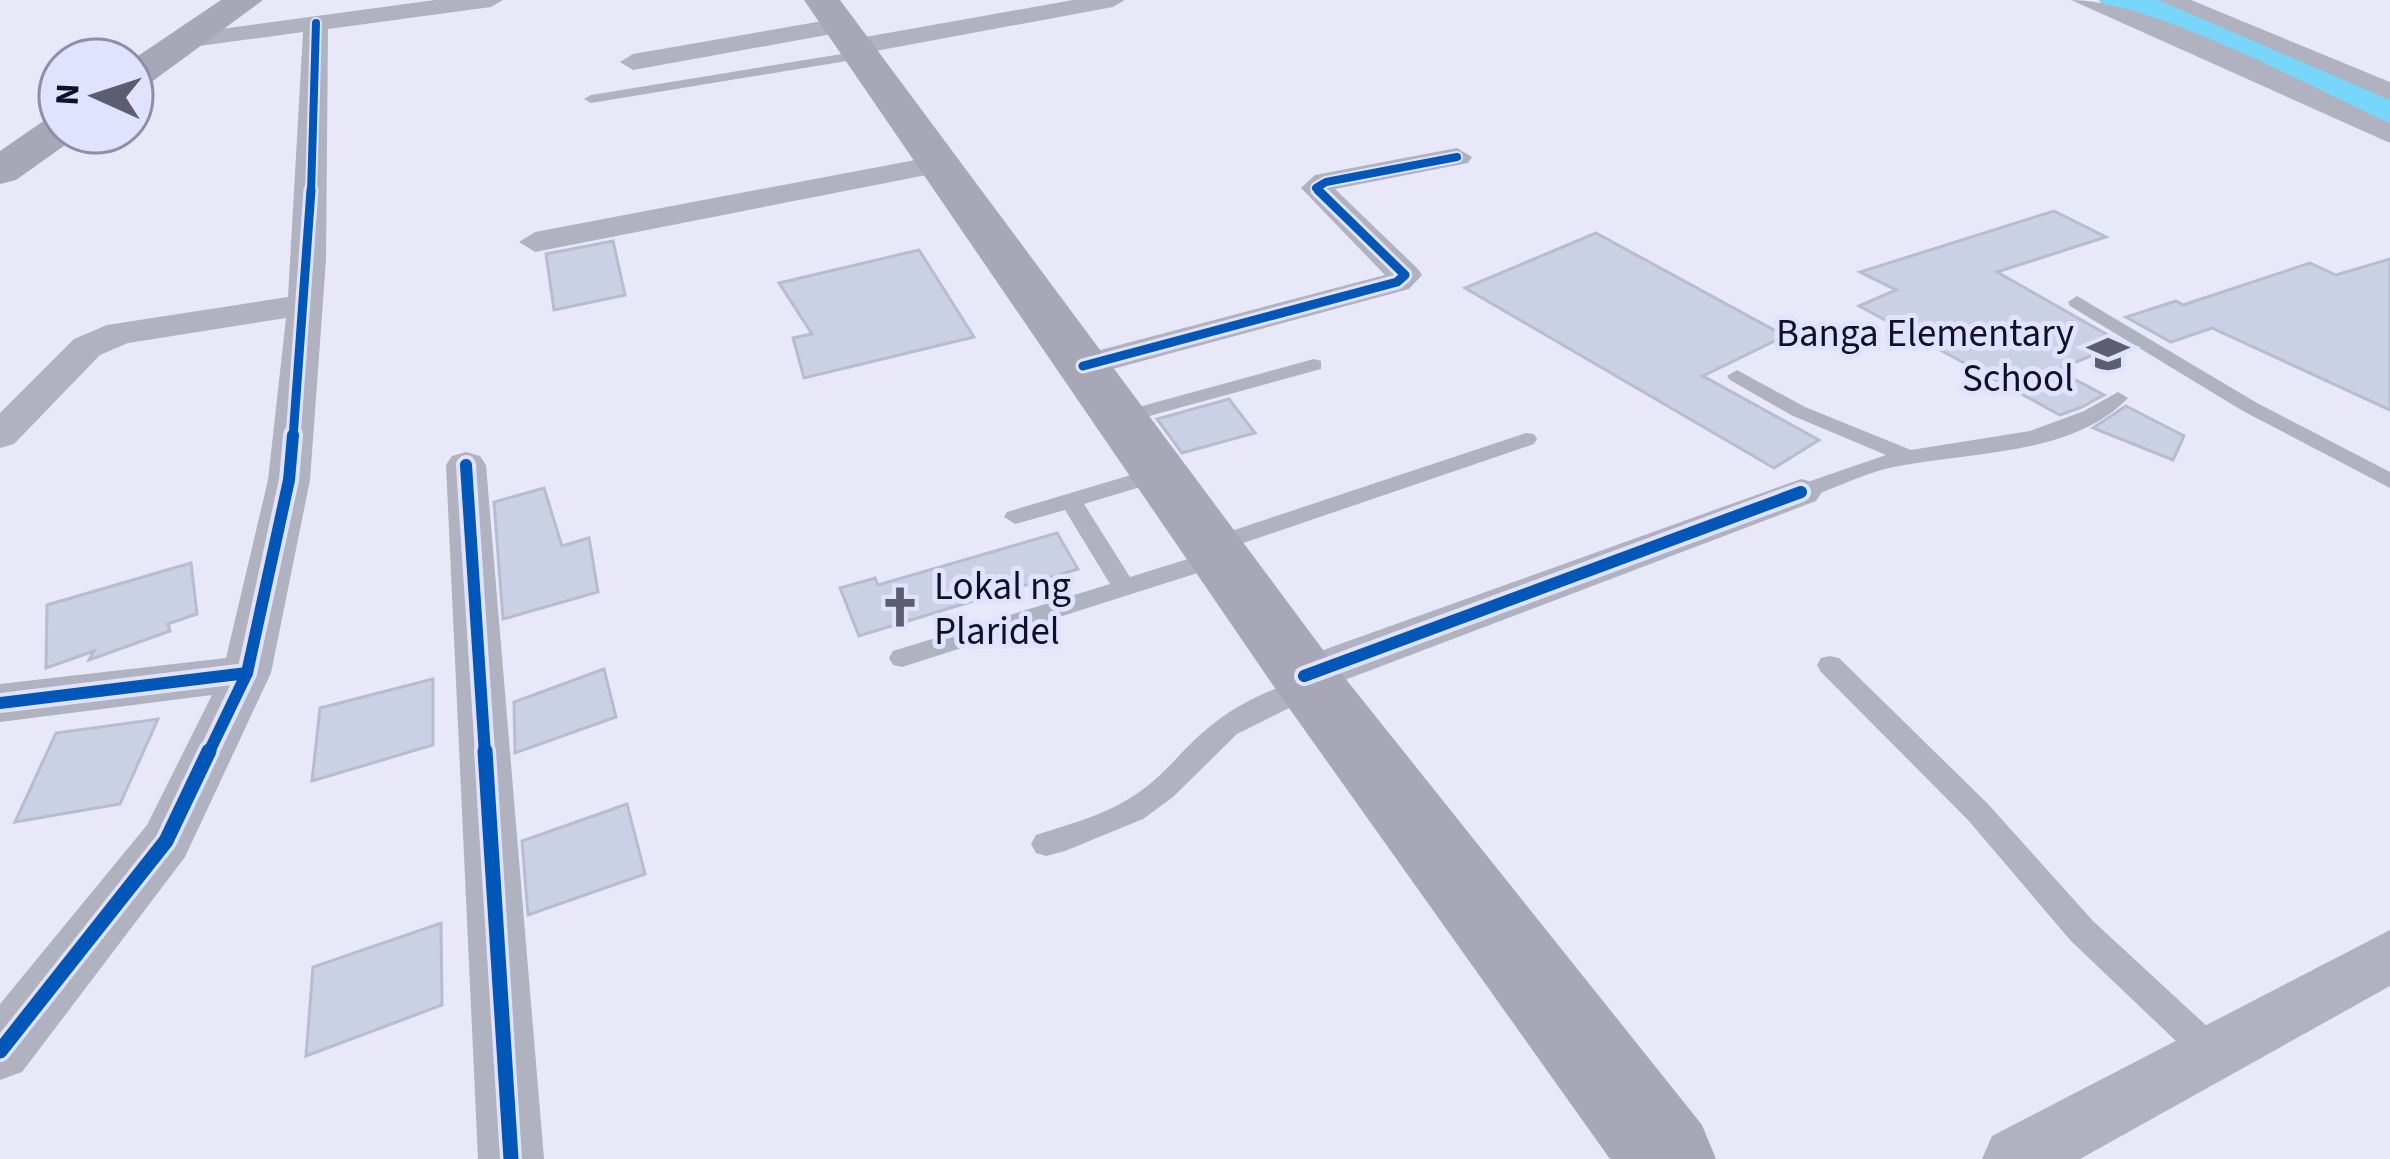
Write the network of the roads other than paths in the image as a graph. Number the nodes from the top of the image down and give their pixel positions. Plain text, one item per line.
1 (245, 0) edge
2 (491, 0) edge
3 (1113, 0) edge
4 (2083, 0) edge
5 (2170, 0) edge
6 (316, 23) junction
7 (844, 32) edge
8 (185, 40) junction
9 (156, 61) edge
10 (633, 62) dead end
11 (2390, 92) edge
12 (591, 99) dead end
13 (2390, 134) edge
14 (36, 145) edge
15 (1457, 157) dead end
16 (936, 165) junction
17 (0, 171) edge
18 (535, 242) dead end
19 (2077, 302) dead end
20 (305, 305) junction
21 (1314, 365) dead end
22 (1737, 376) dead end
23 (2119, 398) dead end
24 (1121, 420) junction
25 (0, 436) edge
26 (1526, 440) dead end
27 (1911, 458) junction
28 (466, 465) dead end
29 (2390, 481) edge
30 (1801, 491) joint
31 (1070, 500) junction
32 (1015, 517) dead end
33 (1214, 552) junction
34 (1125, 588) junction
35 (902, 658) dead end
36 (1830, 665) dead end
37 (247, 673) junction
38 (1307, 681) junction
39 (0, 703) edge
40 (1046, 844) dead end
41 (2390, 956) edge
42 (0, 1052) edge
43 (2211, 1052) junction
44 (511, 1159) edge
45 (1668, 1159) edge
46 (2015, 1159) edge

1 - 8 main road
2 - 6 street
3 - 7 street
4 - 13 street
5 - 11 street
6 - 8 street
6 - 20 street
7 - 10 street
7 - 12 lane
7 - 16 main road
8 - 9 main road
14 - 17 main road
15 - 24 street
16 - 18 street
16 - 24 main road
19 - 29 lane
20 - 25 street
20 - 37 street
21 - 24 lane
22 - 27 lane
23 - 27 lane
24 - 31 lane
24 - 33 main road
26 - 33 lane
27 - 30 lane
28 - 44 street
30 - 38 street
31 - 32 lane
31 - 34 lane
33 - 34 lane
33 - 38 main road
34 - 35 lane
36 - 43 lane
37 - 39 street
37 - 42 street
38 - 40 lane
38 - 45 main road
41 - 43 street
43 - 46 street

